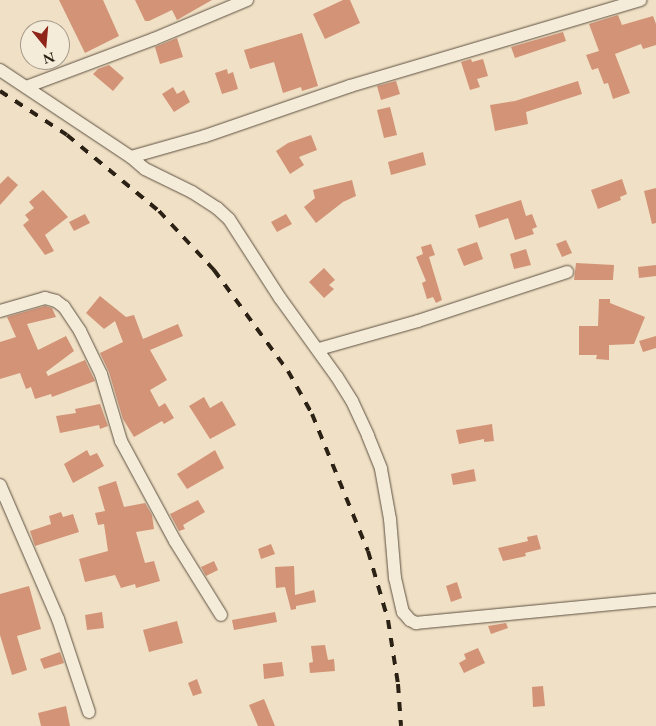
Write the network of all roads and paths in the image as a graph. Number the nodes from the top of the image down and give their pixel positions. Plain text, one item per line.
1 (247, 0) edge
2 (641, 0) edge
3 (0, 70) edge
4 (26, 87) junction
5 (131, 157) junction
6 (567, 272) dead end
7 (0, 311) edge
8 (319, 349) junction
9 (0, 485) edge
10 (656, 600) edge
11 (221, 615) dead end
12 (89, 712) dead end

1 - 4 street
2 - 5 street
3 - 4 street
4 - 5 street
5 - 8 street
6 - 8 street
7 - 11 street
8 - 10 street
9 - 12 street

